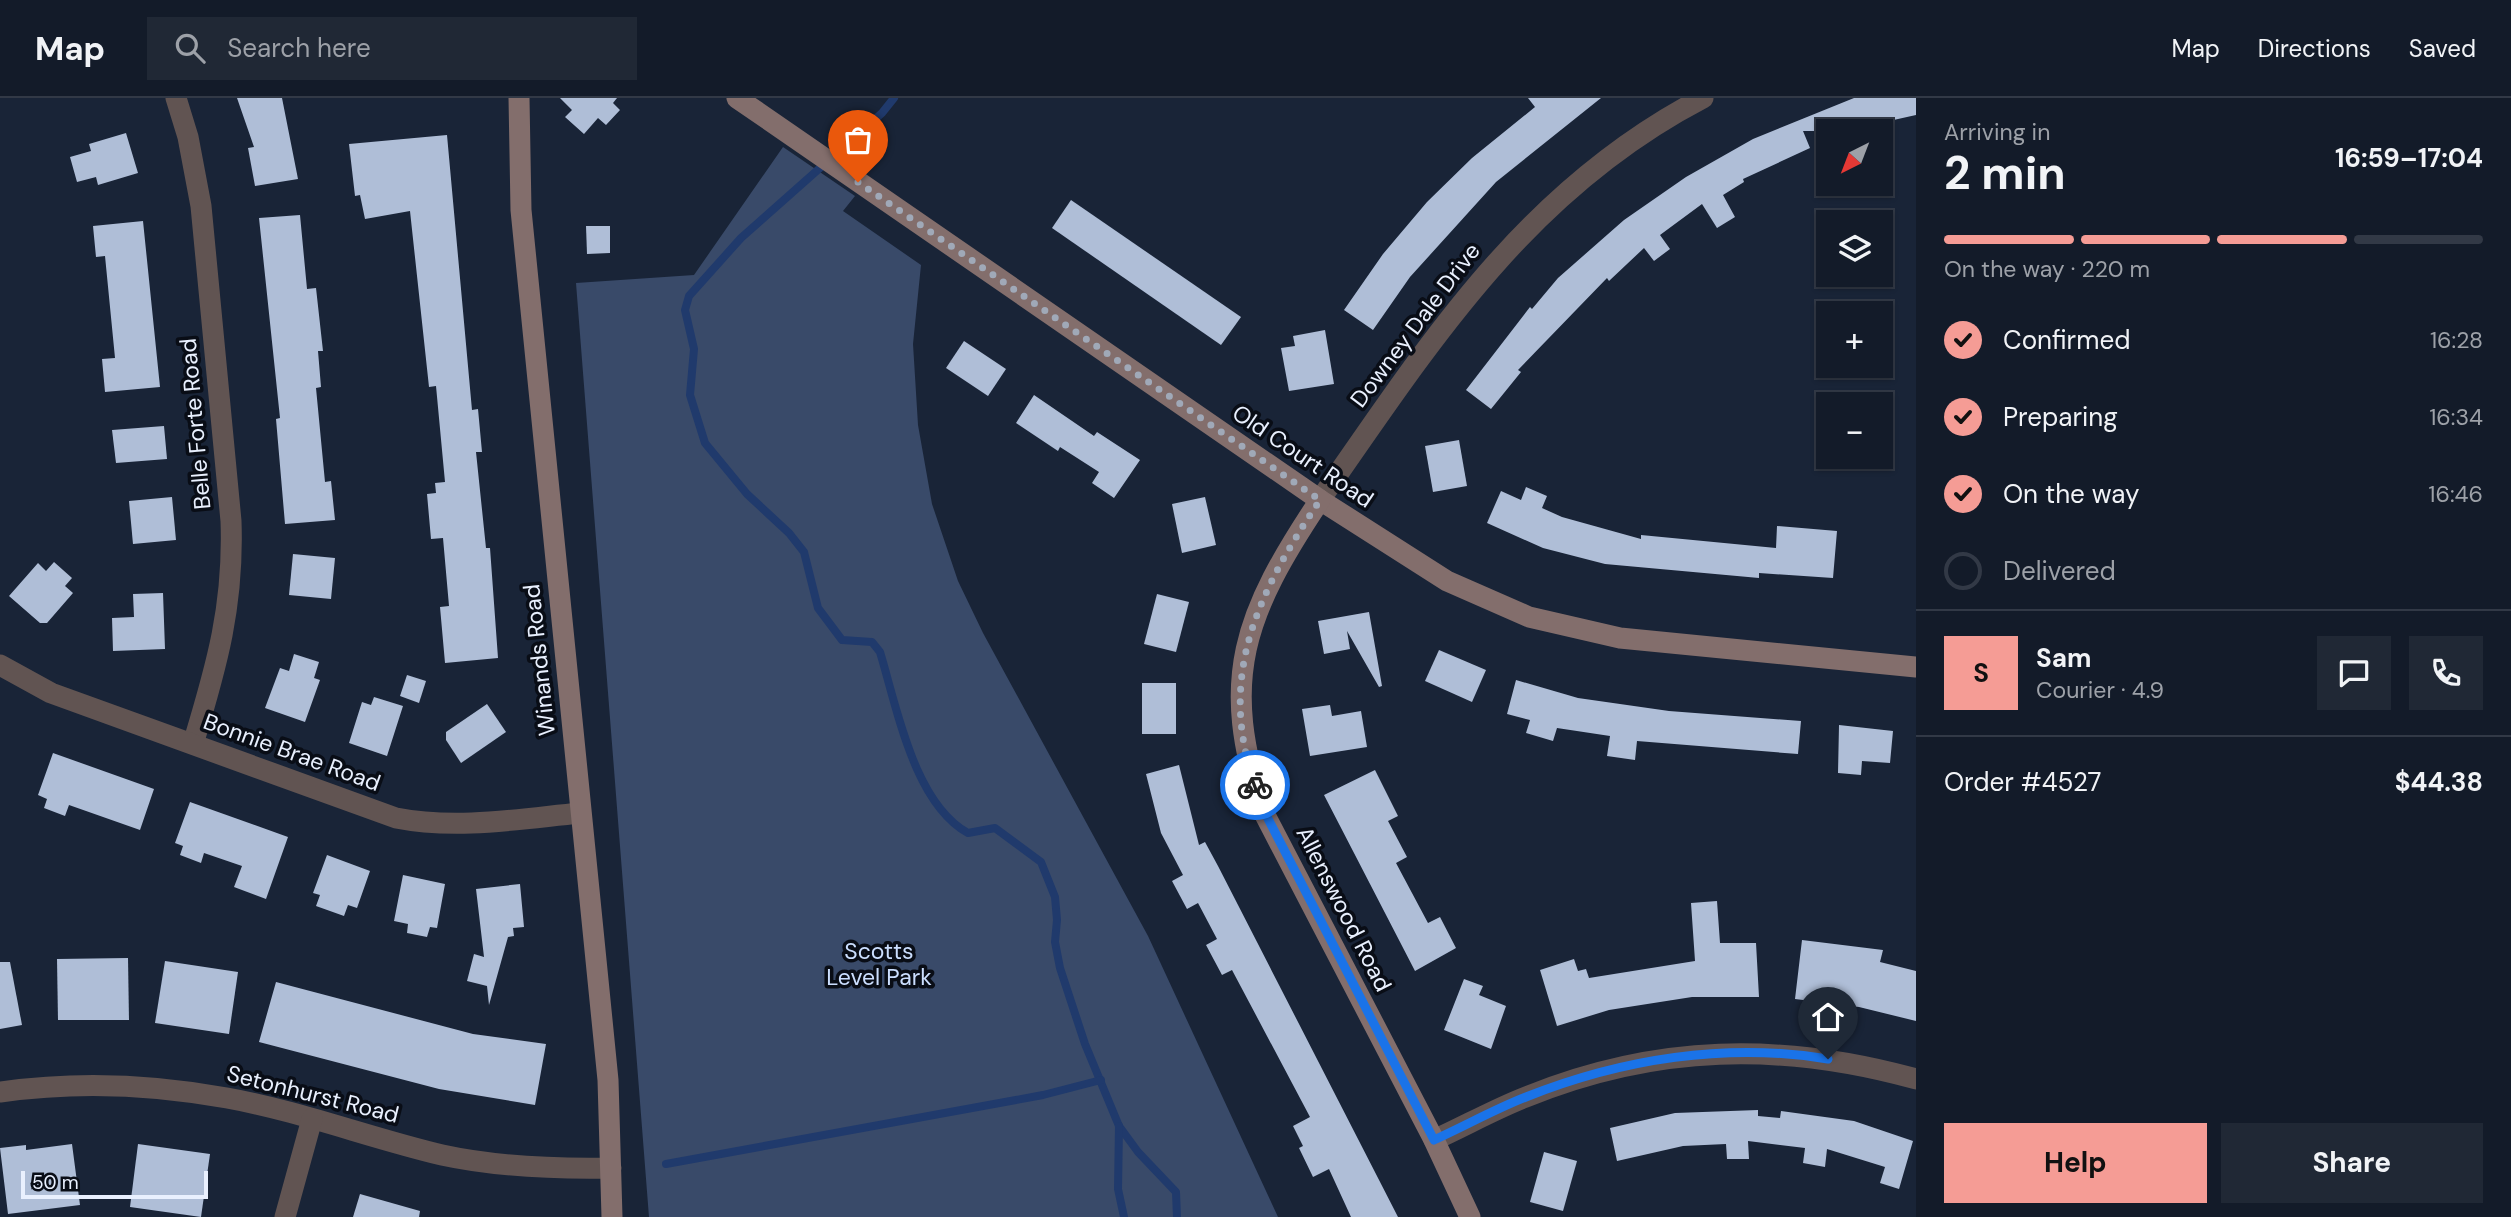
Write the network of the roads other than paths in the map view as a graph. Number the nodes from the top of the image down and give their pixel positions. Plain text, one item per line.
1 (176, 98) edge
2 (519, 98) edge
3 (737, 98) edge
4 (1703, 98) edge
5 (1320, 500) junction
6 (0, 665) edge
7 (1916, 667) edge
8 (193, 744) junction
9 (580, 813) junction
10 (1916, 1079) edge
11 (0, 1092) edge
12 (312, 1119) junction
13 (1434, 1140) junction
14 (611, 1168) junction
15 (285, 1217) edge
16 (612, 1217) edge
17 (1471, 1217) edge

1 - 8 street, Belle Forte Road
2 - 9 street, Winands Road
3 - 5 street, Old Court Road
4 - 5 street, Downey Dale Drive
5 - 7 street, Old Court Road
5 - 13 street, Allenswood Road
6 - 8 street, Bonnie Brae Road
8 - 9 street, Bonnie Brae Road
9 - 14 street, Winands Road
10 - 13 street
11 - 12 street, Setonhurst Road
12 - 14 street, Setonhurst Road
12 - 15 street
13 - 17 street, Allenswood Road
14 - 16 street, Winands Road

